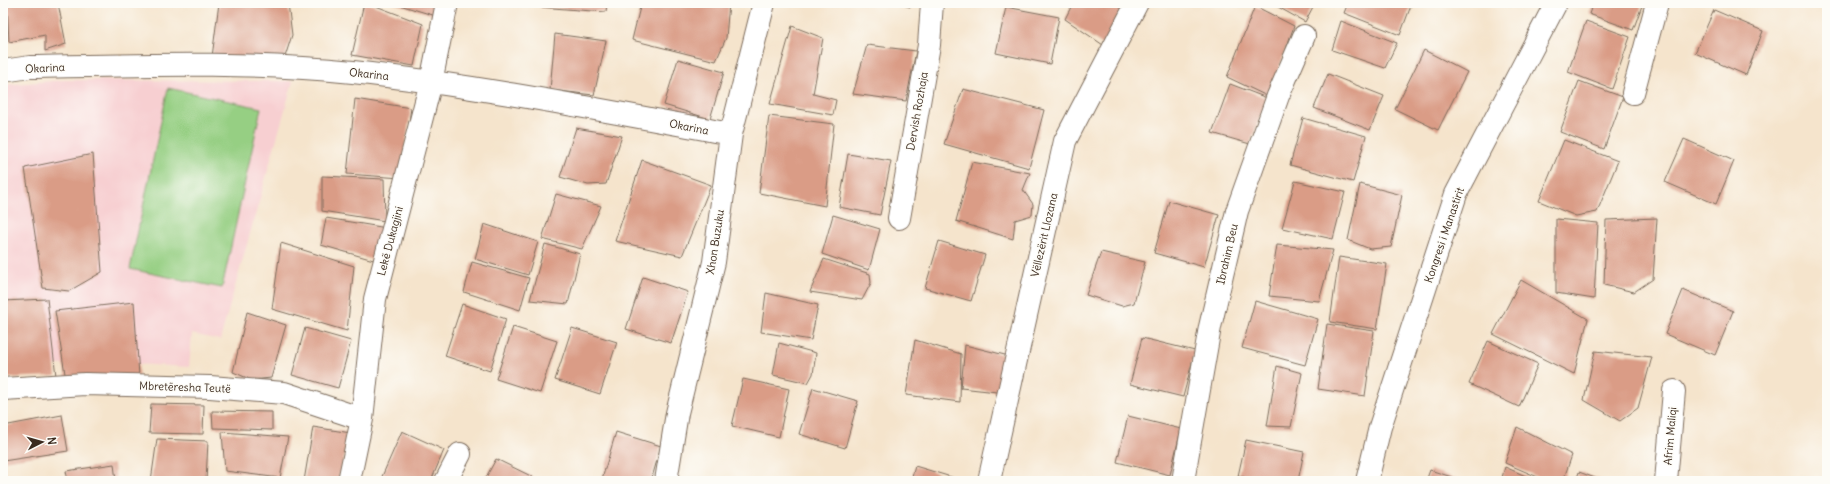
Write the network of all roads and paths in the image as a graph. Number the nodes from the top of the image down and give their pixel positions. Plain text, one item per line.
1 (447, 3) edge
2 (764, 3) edge
3 (932, 3) edge
4 (1137, 3) edge
5 (1556, 3) edge
6 (1657, 3) edge
7 (1304, 36) dead end
8 (3, 71) edge
9 (431, 82) junction
10 (1632, 93) dead end
11 (731, 134) junction
12 (899, 218) dead end
13 (3, 389) edge
14 (1674, 391) dead end
15 (362, 419) junction
16 (460, 454) dead end
17 (349, 481) edge
18 (446, 481) edge
19 (666, 481) edge
20 (989, 481) edge
21 (1183, 481) edge
22 (1366, 481) edge
23 (1666, 481) edge

1 - 9 street, Lekë Dukagjini
2 - 11 street, Xhon Buzuku
3 - 12 street, Dervish Rozhaja
4 - 20 street, Vëllezërit Llozana
5 - 22 street, Kongresi i Manastirit
6 - 10 street
7 - 21 street, Ibrahim Beu
8 - 9 street, Okarina
9 - 11 street, Okarina
9 - 15 street, Lekë Dukagjini
11 - 19 street, Xhon Buzuku
13 - 15 street, Mbretëresha Teutë
14 - 23 street, Afrim Maliqi
15 - 17 street, Lekë Dukagjini
16 - 18 street

